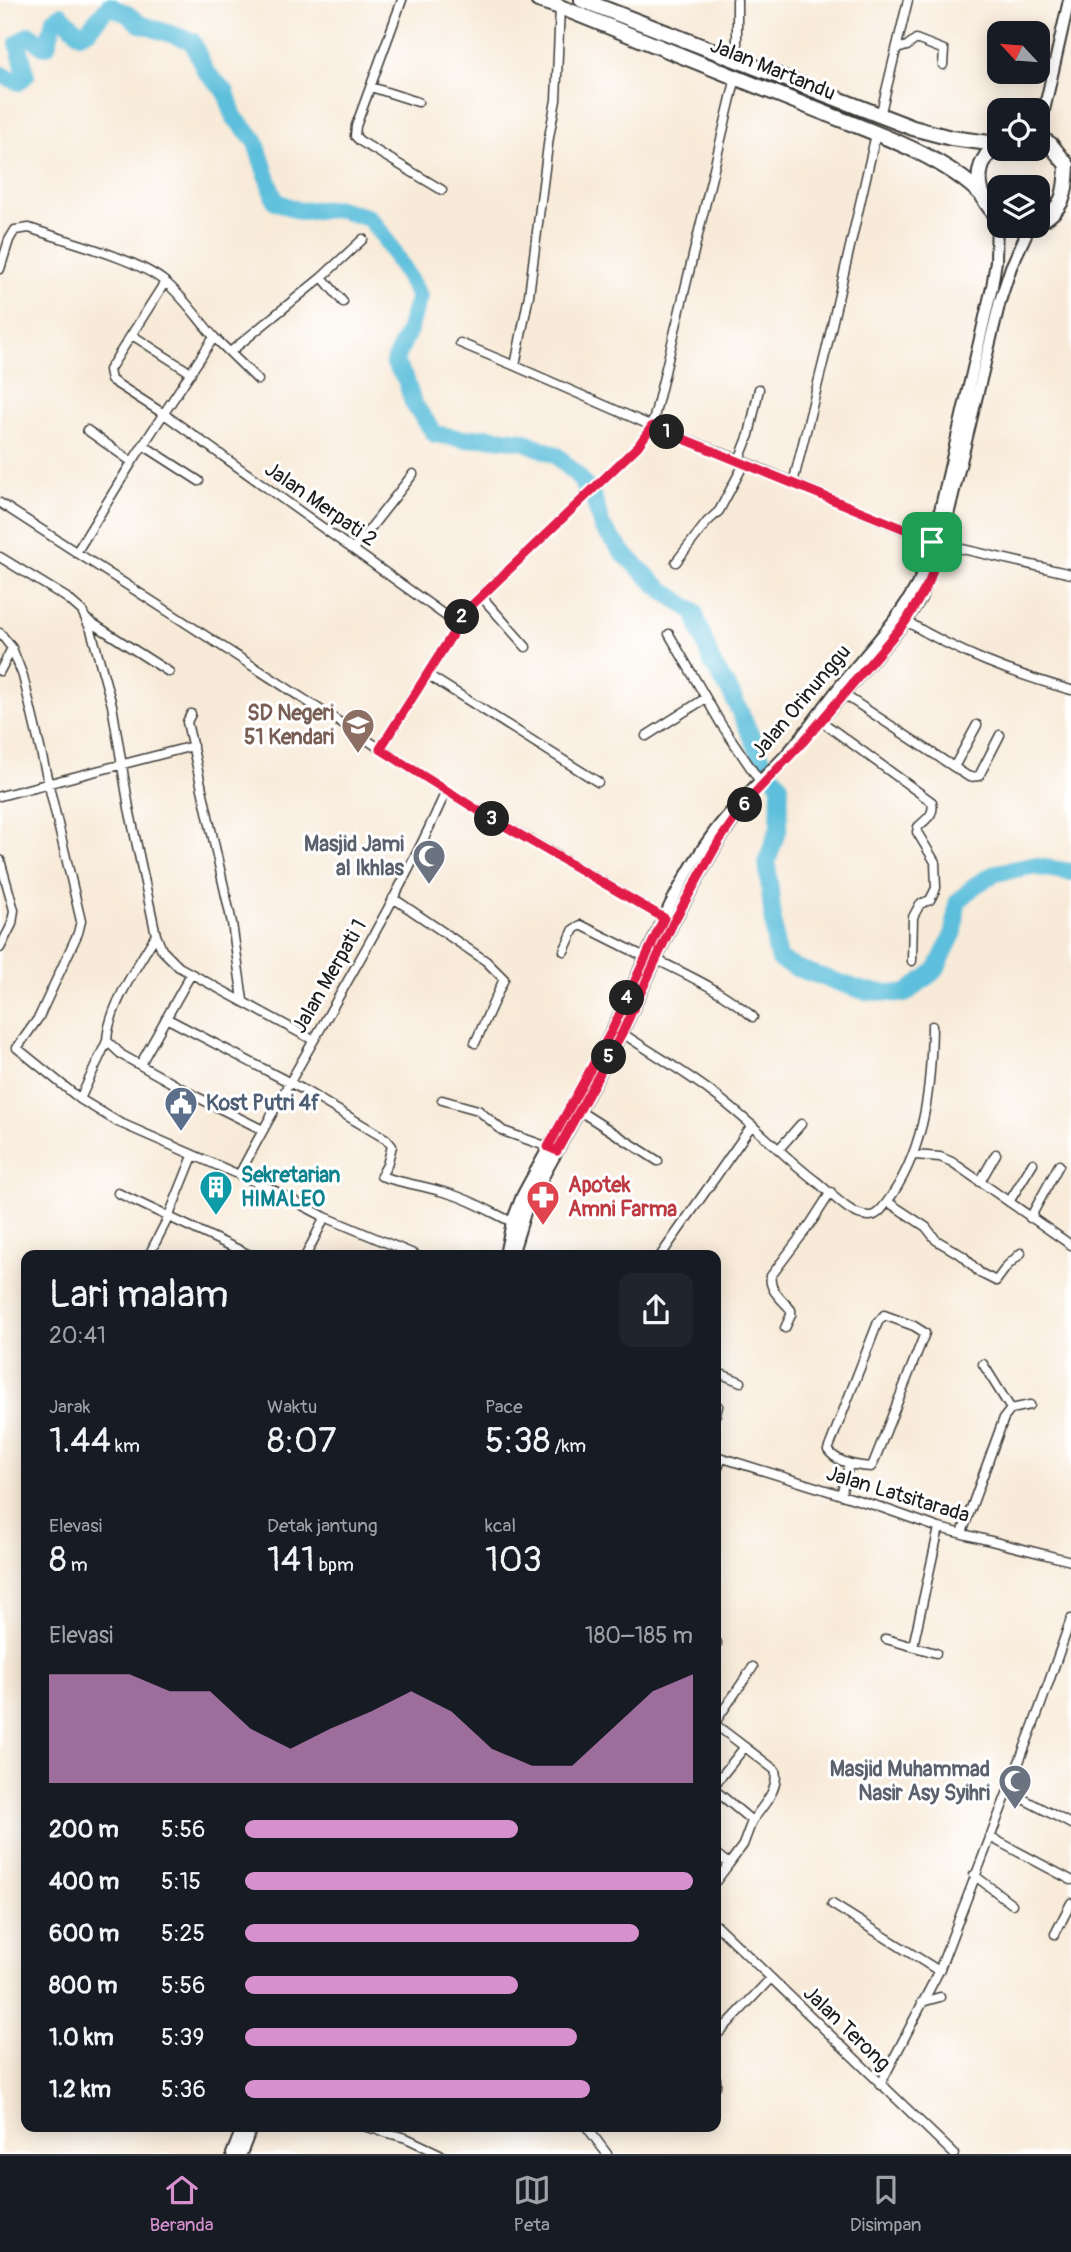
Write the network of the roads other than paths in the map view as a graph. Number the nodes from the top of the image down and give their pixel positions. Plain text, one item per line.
1 (402, 0) edge
2 (538, 0) edge
3 (582, 0) edge
4 (737, 0) edge
5 (908, 0) edge
6 (1069, 0) edge
7 (560, 7) junction
8 (897, 49) junction
9 (737, 60) junction
10 (943, 65) dead end
11 (736, 77) junction
12 (370, 86) junction
13 (1047, 98) edge
14 (418, 102) dead end
15 (880, 116) junction
16 (876, 134) junction
17 (987, 142) edge
18 (1050, 144) edge
19 (987, 156) edge
20 (1069, 167) edge
21 (442, 190) dead end
22 (982, 195) junction
23 (987, 204) edge
24 (1064, 209) edge
25 (997, 238) edge
26 (1024, 238) edge
27 (363, 239) dead end
28 (0, 269) edge
29 (322, 276) junction
30 (165, 282) junction
31 (343, 302) dead end
32 (132, 335) junction
33 (214, 337) junction
34 (460, 343) dead end
35 (230, 352) junction
36 (516, 366) junction
37 (191, 373) junction
38 (258, 380) dead end
39 (759, 389) dead end
40 (164, 414) junction
41 (652, 426) junction
42 (87, 430) dead end
43 (143, 445) junction
44 (742, 461) junction
45 (132, 462) junction
46 (413, 474) dead end
47 (199, 481) dead end
48 (793, 483) junction
49 (0, 503) edge
50 (937, 543) junction
51 (354, 549) junction
52 (76, 553) junction
53 (0, 557) edge
54 (676, 562) dead end
55 (1071, 574) edge
56 (481, 596) junction
57 (86, 619) junction
58 (906, 621) junction
59 (457, 624) junction
60 (0, 633) edge
61 (669, 634) dead end
62 (526, 647) dead end
63 (12, 648) junction
64 (0, 671) edge
65 (169, 672) dead end
66 (428, 675) junction
67 (1071, 690) edge
68 (843, 694) junction
69 (706, 698) junction
70 (191, 713) dead end
71 (821, 721) junction
72 (977, 726) dead end
73 (1000, 735) dead end
74 (646, 736) dead end
75 (192, 746) junction
76 (380, 749) junction
77 (783, 760) junction
78 (121, 763) junction
79 (954, 767) junction
80 (765, 777) junction
81 (49, 782) junction
82 (598, 782) dead end
83 (446, 792) junction
84 (0, 796) edge
85 (0, 860) edge
86 (393, 898) junction
87 (669, 920) junction
88 (156, 935) junction
89 (0, 948) edge
90 (564, 951) dead end
91 (645, 957) junction
92 (657, 960) junction
93 (912, 961) dead end
94 (191, 974) junction
95 (243, 1000) junction
96 (753, 1017) dead end
97 (166, 1018) junction
98 (932, 1026) dead end
99 (622, 1033) junction
100 (313, 1040) junction
101 (107, 1041) junction
102 (475, 1043) dead end
103 (140, 1065) junction
104 (289, 1082) junction
105 (80, 1099) junction
106 (442, 1100) dead end
107 (578, 1110) junction
108 (801, 1124) dead end
109 (751, 1125) junction
110 (263, 1130) junction
111 (552, 1149) junction
112 (779, 1149) junction
113 (996, 1154) dead end
114 (914, 1155) junction
115 (193, 1156) junction
116 (658, 1161) dead end
117 (1033, 1163) dead end
118 (1059, 1165) dead end
119 (239, 1175) junction
120 (980, 1182) junction
121 (831, 1192) junction
122 (118, 1194) dead end
123 (888, 1202) junction
124 (1009, 1202) junction
125 (325, 1217) junction
126 (168, 1218) junction
127 (1030, 1218) junction
128 (512, 1222) junction
129 (1071, 1245) edge
130 (152, 1250) edge
131 (239, 1250) edge
132 (308, 1250) edge
133 (404, 1250) edge
134 (506, 1250) edge
135 (514, 1250) edge
136 (664, 1250) edge
137 (1021, 1253) dead end
138 (785, 1328) dead end
139 (983, 1364) dead end
140 (721, 1374) edge
141 (741, 1382) dead end
142 (1030, 1405) dead end
143 (1012, 1409) junction
144 (721, 1458) edge
145 (849, 1464) junction
146 (841, 1495) junction
147 (939, 1528) junction
148 (962, 1533) junction
149 (1071, 1561) edge
150 (1071, 1619) edge
151 (886, 1639) dead end
152 (913, 1646) junction
153 (936, 1653) dead end
154 (753, 1667) dead end
155 (721, 1715) edge
156 (721, 1727) edge
157 (744, 1748) junction
158 (721, 1777) edge
159 (1008, 1791) junction
160 (721, 1795) edge
161 (752, 1821) junction
162 (1071, 1824) edge
163 (990, 1837) junction
164 (721, 1858) edge
165 (729, 1864) junction
166 (721, 1874) edge
167 (974, 1875) junction
168 (1071, 1880) edge
169 (1071, 1903) edge
170 (832, 1904) dead end
171 (1012, 1904) dead end
172 (721, 1931) edge
173 (1055, 1934) dead end
174 (939, 1971) junction
175 (771, 1978) junction
176 (940, 1997) dead end
177 (922, 2002) junction
178 (721, 2031) edge
179 (880, 2085) junction
180 (241, 2132) edge
181 (249, 2132) edge
182 (384, 2132) edge
183 (590, 2132) edge
184 (232, 2154) edge
185 (240, 2154) edge
186 (440, 2154) edge
187 (607, 2154) edge
188 (954, 2154) edge

1 - 12 street
2 - 7 highway, Jalan Martandu
3 - 9 highway, Jalan Martandu
4 - 9 street
5 - 8 street
6 - 13 street
7 - 11 highway, Jalan Martandu
7 - 36 street
8 - 10 street
8 - 15 street
9 - 15 highway, Jalan Martandu
11 - 16 highway, Jalan Martandu
11 - 41 street
12 - 14 street
12 - 21 street
15 - 17 highway, Jalan Martandu
16 - 22 highway, Jalan Martandu
16 - 48 street
18 - 20 highway
19 - 22 highway
20 - 24 highway
22 - 23 highway, Jalan Martandu
25 - 50 street, Jalan Orinunggu
26 - 50 street, Jalan Orinunggu
27 - 29 street
28 - 30 street
29 - 31 street
29 - 35 street
30 - 32 street
30 - 33 street
32 - 37 street
32 - 40 street, Jalan Merpati 2
33 - 35 street
33 - 37 street
34 - 36 street
35 - 38 street
36 - 41 street
37 - 40 street
39 - 44 street
40 - 43 street
40 - 51 street, Jalan Merpati 2
41 - 44 street
41 - 56 street
42 - 45 street
43 - 45 street
43 - 47 street
44 - 48 street
44 - 54 street
45 - 52 street
46 - 51 street
48 - 50 street
49 - 52 street
50 - 55 street
50 - 58 street, Jalan Orinunggu
50 - 77 street, Jalan Orinunggu
51 - 59 street, Jalan Merpati 2
52 - 76 street
53 - 57 street
56 - 59 street
56 - 62 street
57 - 65 street
57 - 78 street
58 - 67 street
58 - 68 street, Jalan Orinunggu
59 - 66 street
60 - 63 street
61 - 69 street
63 - 64 street
63 - 81 street
66 - 76 street
66 - 82 street
68 - 71 street, Jalan Orinunggu
68 - 79 street
69 - 74 street
69 - 80 street
70 - 75 street
71 - 77 street, Jalan Orinunggu
71 - 93 street
72 - 79 street
73 - 79 street
75 - 78 street
75 - 95 street
76 - 83 street
77 - 80 street, Jalan Orinunggu
78 - 81 street
78 - 88 street
80 - 87 street, Jalan Orinunggu
81 - 84 street
81 - 105 street
83 - 86 street, Jalan Merpati 1
83 - 87 street
85 - 89 street
86 - 100 street, Jalan Merpati 1
86 - 102 street
87 - 91 street, Jalan Orinunggu
87 - 92 street, Jalan Orinunggu
88 - 94 street
88 - 101 street
90 - 91 street
91 - 111 street, Jalan Orinunggu
92 - 96 street
92 - 99 street, Jalan Orinunggu
94 - 95 street
94 - 97 street
95 - 100 street
97 - 103 street
97 - 104 street
98 - 114 street
99 - 107 street, Jalan Orinunggu
99 - 109 street
100 - 104 street, Jalan Merpati 1
101 - 103 street
101 - 105 street
103 - 110 street
104 - 110 street, Jalan Merpati 1
104 - 128 street
105 - 115 street
106 - 111 street
107 - 111 street, Jalan Orinunggu
107 - 116 street
108 - 112 street
109 - 112 street
109 - 136 street
110 - 119 street, Jalan Merpati 1
111 - 128 street, Jalan Orinunggu
111 - 135 street, Jalan Orinunggu
112 - 121 street
113 - 120 street
114 - 120 street
114 - 123 street
115 - 119 street
115 - 126 street
117 - 124 street
118 - 127 street
119 - 125 street
120 - 124 street
121 - 123 street
121 - 138 street
122 - 126 street
123 - 137 street
124 - 127 street
125 - 132 street
125 - 133 street
126 - 130 street
126 - 131 street
127 - 129 street
128 - 134 street, Jalan Orinunggu
139 - 143 street
140 - 141 street
142 - 143 street
143 - 148 street
144 - 146 street, Jalan Latsitarada
145 - 145 street
145 - 146 street
146 - 147 street, Jalan Latsitarada
147 - 148 street, Jalan Latsitarada
147 - 152 street
148 - 149 street, Jalan Latsitarada
150 - 159 street
151 - 152 street
152 - 153 street
154 - 155 street
156 - 157 street
157 - 158 street
157 - 161 street
159 - 162 street
159 - 163 street
160 - 161 street
161 - 165 street
163 - 167 street
163 - 168 street
164 - 165 street
165 - 166 street
167 - 171 street
167 - 174 street
169 - 173 street
170 - 174 street
172 - 175 street, Jalan Terong
174 - 177 street
175 - 178 street
175 - 179 street, Jalan Terong
176 - 177 street
177 - 179 street
179 - 188 street, Jalan Terong
180 - 184 street
181 - 185 street
182 - 186 street
183 - 187 street

